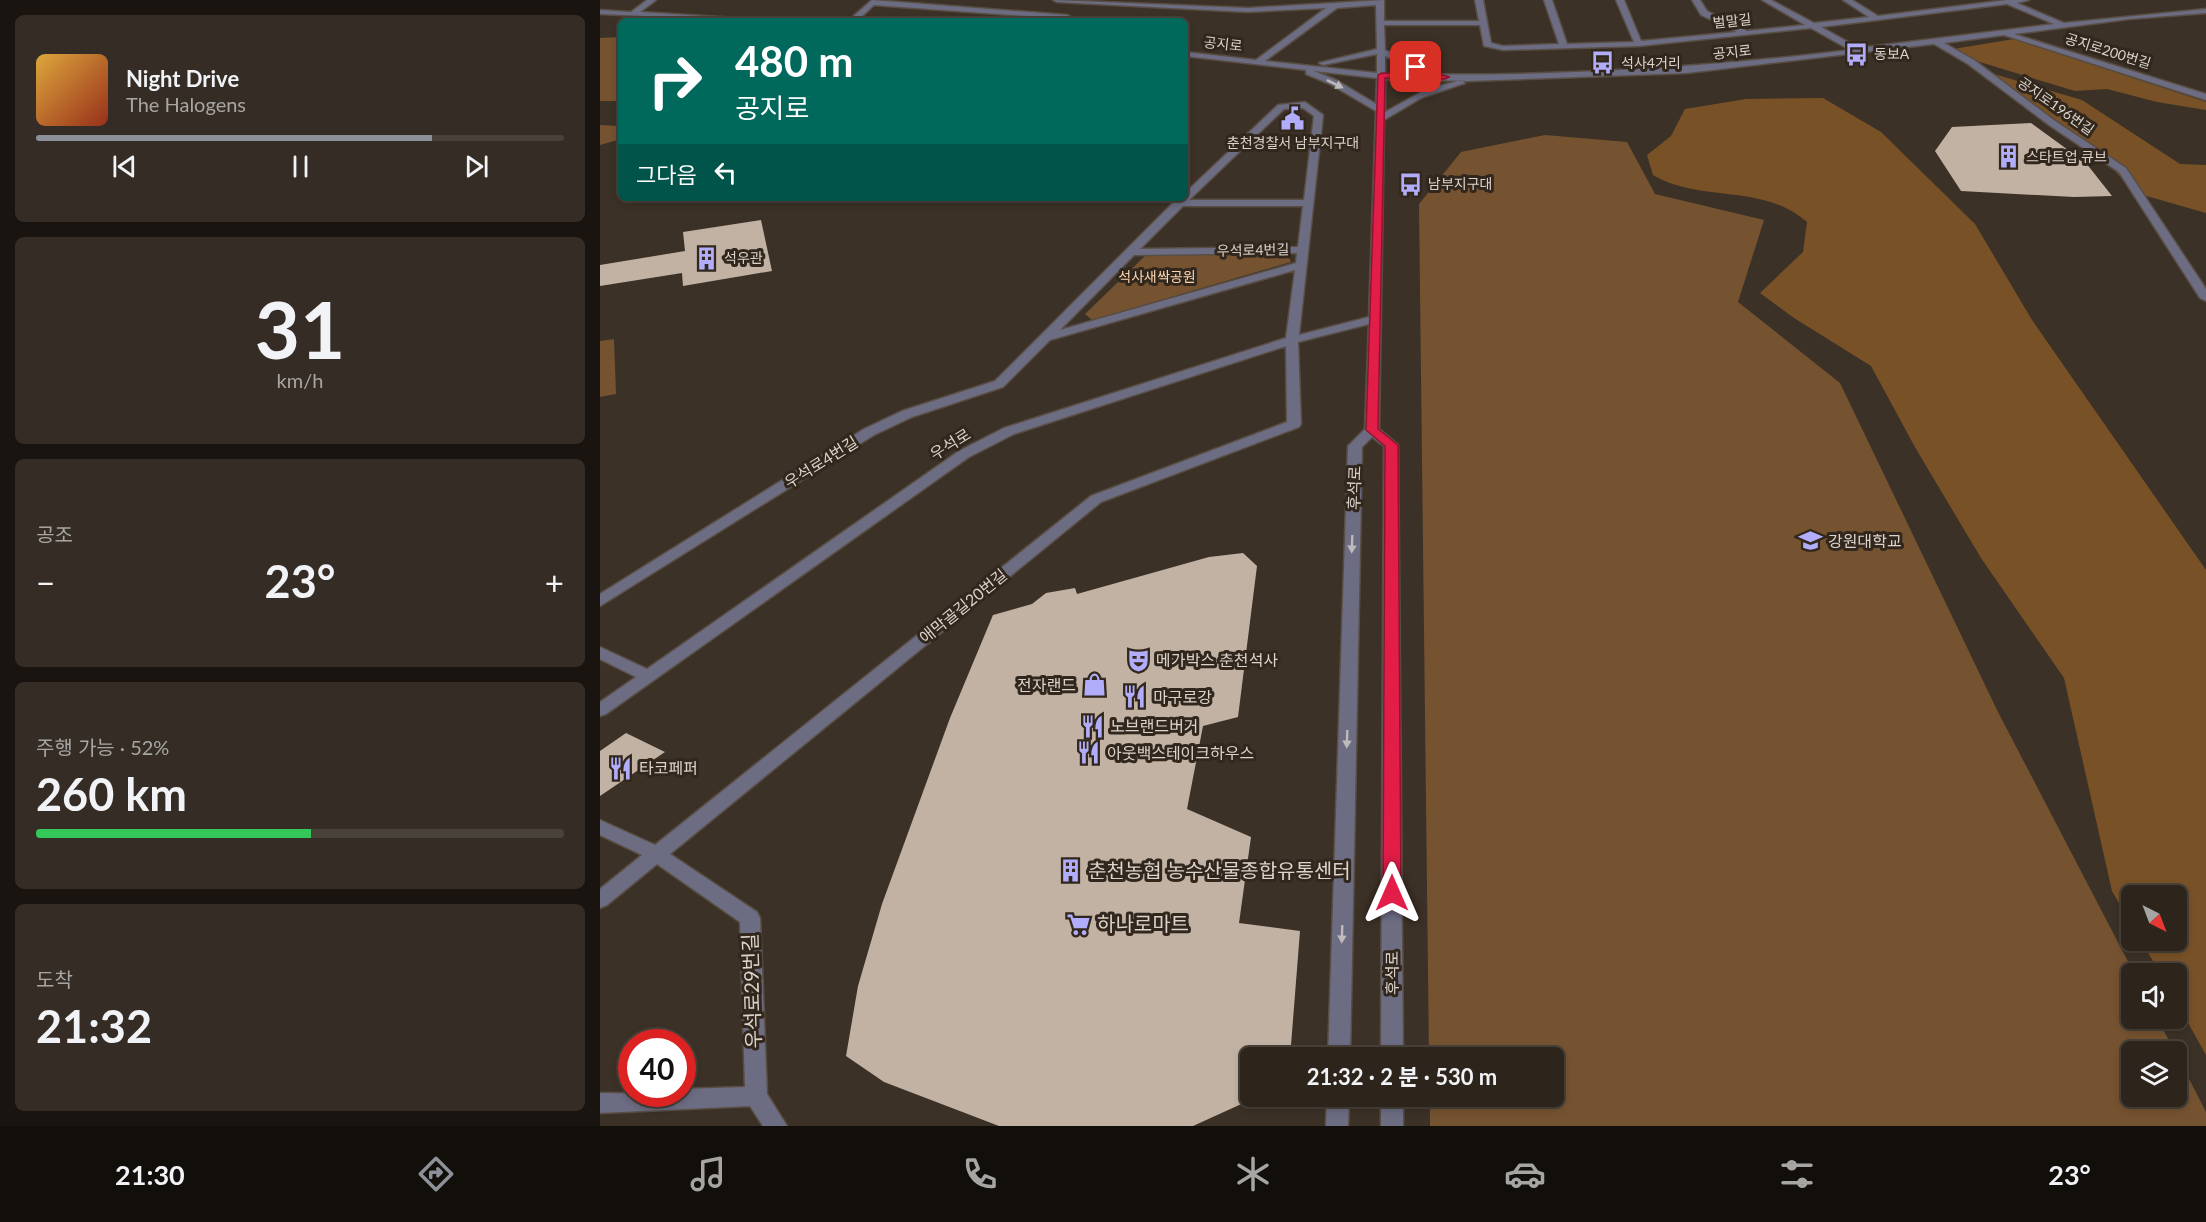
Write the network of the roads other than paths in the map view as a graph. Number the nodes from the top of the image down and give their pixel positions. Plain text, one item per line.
1 (652, 0) edge
2 (987, 0) edge
3 (1057, 0) edge
4 (1190, 0) edge
5 (1479, 0) edge
6 (1548, 0) edge
7 (1620, 0) edge
8 (1696, 0) edge
9 (1766, 0) edge
10 (1846, 0) edge
11 (1925, 0) edge
12 (2025, 0) edge
13 (875, 1) edge
14 (1087, 1) edge
15 (2005, 1) edge
16 (1380, 2) edge
17 (1334, 6) junction
18 (1172, 7) junction
19 (974, 9) junction
20 (1947, 9) junction
21 (2206, 11) edge
22 (600, 12) edge
23 (633, 14) junction
24 (700, 18) edge
25 (855, 18) edge
26 (960, 18) edge
27 (1056, 18) edge
28 (1066, 18) edge
29 (1877, 18) junction
30 (1381, 23) junction
31 (1484, 23) junction
32 (2064, 25) junction
33 (1809, 26) junction
34 (2001, 33) junction
35 (1746, 34) junction
36 (1935, 41) junction
37 (1640, 44) junction
38 (1564, 46) junction
39 (1381, 51) junction
40 (1858, 51) junction
41 (1188, 54) edge
42 (1258, 62) junction
43 (1286, 65) junction
44 (1382, 75) junction
45 (1503, 76) junction
46 (1445, 77) junction
47 (2206, 97) edge
48 (1380, 114) junction
49 (1188, 195) edge
50 (1188, 200) edge
51 (1182, 201) edge
52 (1306, 203) junction
53 (1302, 250) junction
54 (1131, 252) junction
55 (1301, 265) junction
56 (2206, 298) edge
57 (1374, 319) junction
58 (1045, 338) junction
59 (1292, 340) junction
60 (1372, 430) junction
61 (600, 601) edge
62 (600, 652) edge
63 (648, 676) junction
64 (600, 710) edge
65 (600, 827) edge
66 (656, 854) junction
67 (600, 900) edge
68 (1339, 1047) edge
69 (1392, 1047) edge
70 (756, 1096) junction
71 (600, 1103) edge
72 (1338, 1107) edge
73 (1392, 1107) edge
74 (776, 1126) edge
75 (1337, 1126) edge
76 (1392, 1126) edge

1 - 23 street
2 - 19 street
3 - 14 street
4 - 18 street
5 - 31 street, 벌말길
6 - 38 street
7 - 37 street
8 - 35 street
9 - 33 street
10 - 29 street
11 - 20 street
12 - 15 street, 벌말길
13 - 19 street
13 - 25 street
14 - 18 street
14 - 28 street
15 - 20 street, 벌말길
15 - 32 street
16 - 17 street
16 - 30 street
17 - 18 street
17 - 42 street, 공지로
19 - 26 street
19 - 27 street
20 - 29 street, 벌말길
21 - 32 street, 공지로
22 - 23 street
23 - 24 street
29 - 33 street, 벌말길
30 - 31 street
30 - 39 street
31 - 38 street, 벌말길
32 - 34 street, 공지로
33 - 35 street, 벌말길
33 - 40 street
34 - 36 street, 공지로
34 - 47 street, 공지로200번길
35 - 37 street, 벌말길
36 - 40 street, 공지로
36 - 56 street, 공지로196번길
37 - 38 street, 벌말길
39 - 43 street
39 - 44 street
39 - 46 street
40 - 45 street, 공지로
41 - 42 street, 공지로
42 - 43 street, 공지로
43 - 44 street, 공지로
43 -> 48 street
44 - 46 street, 공지로
44 - 48 street
45 - 46 street, 공지로
45 - 48 street
48 - 57 street
49 - 52 street, 우석로4번길
50 - 52 street
51 - 54 street, 우석로4번길
52 - 53 street, 우석로4번길
53 - 54 street, 우석로4번길
53 - 55 street, 우석로4번길
54 - 58 street, 우석로4번길
55 - 58 street, 우석로4번길
55 - 59 street, 우석로4번길
57 - 59 street, 우석로
57 - 60 street
58 - 61 street, 우석로4번길
59 - 63 street, 우석로
59 - 66 street, 애막골길20번길
60 -> 68 street, 후석로
60 - 69 street, 후석로
62 - 63 street
63 - 64 street, 우석로
65 - 66 street, 우석로29번길
66 - 67 street, 애막골길20번길
66 - 70 street, 우석로29번길
70 - 71 street
70 - 74 street
72 - 75 street
73 - 76 street

